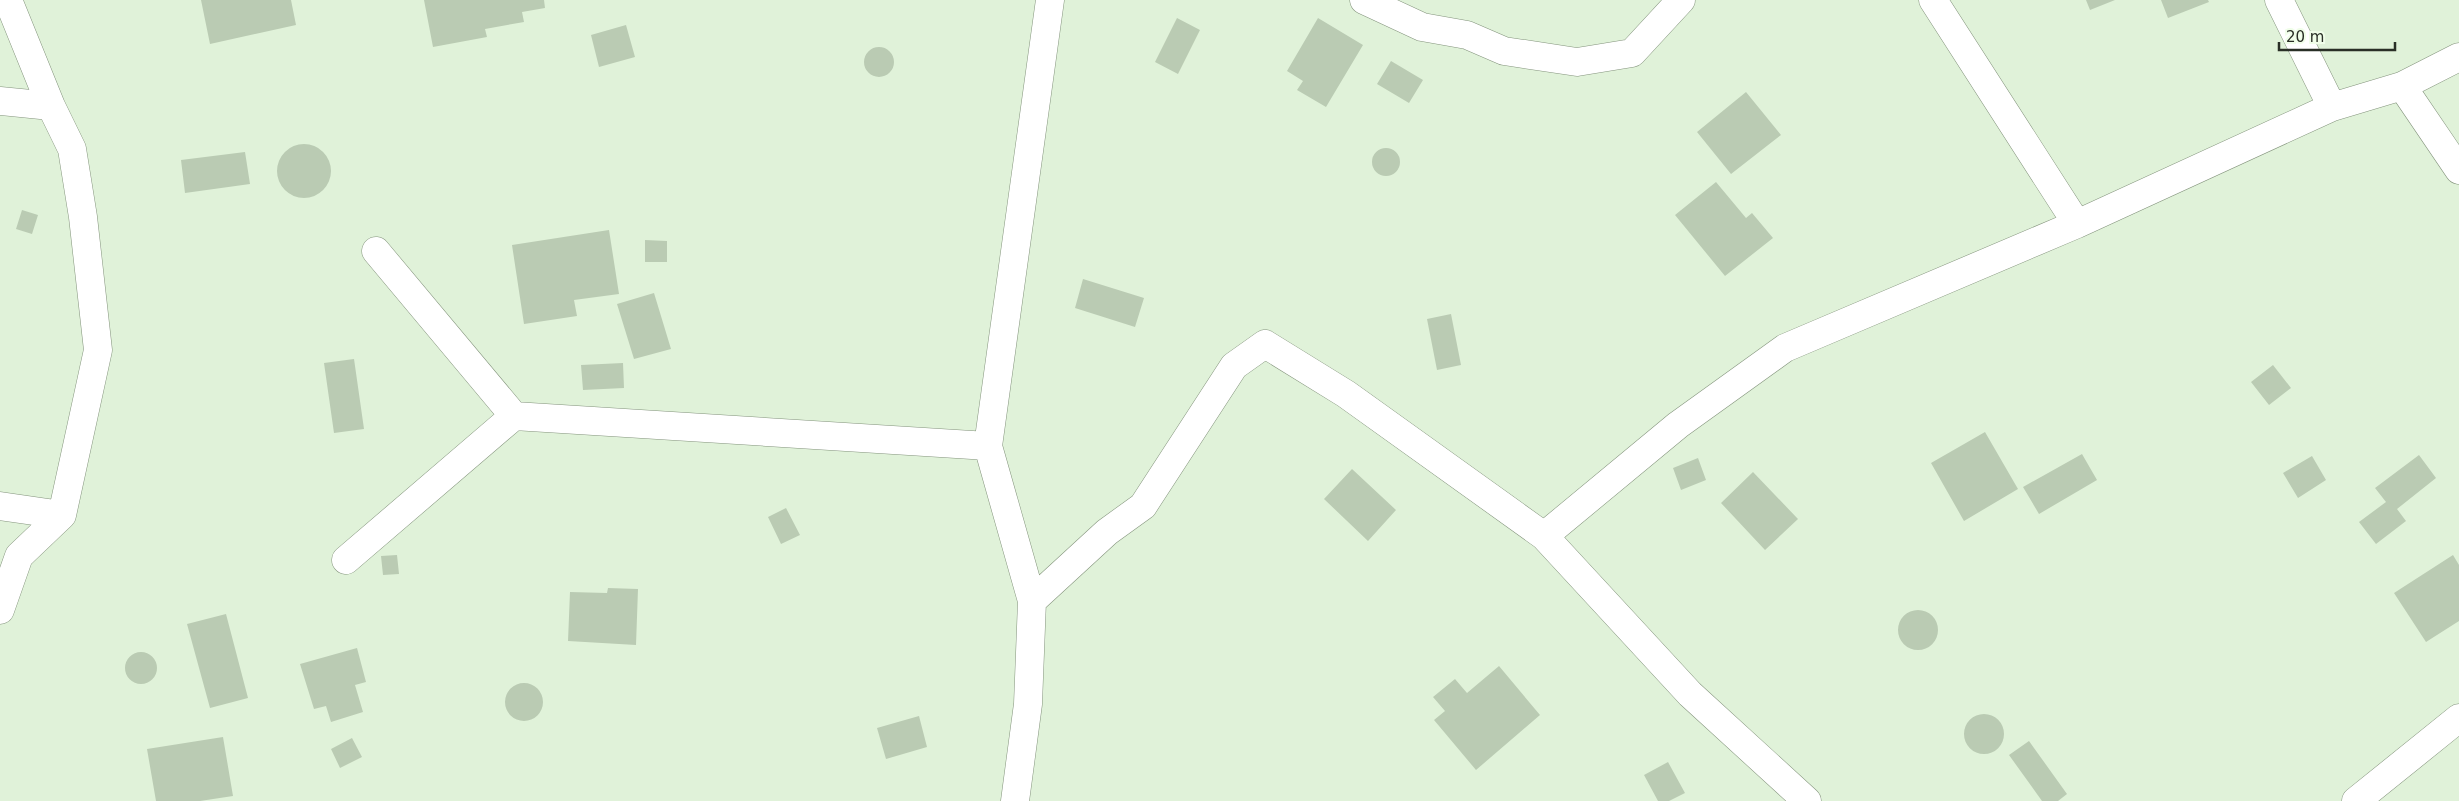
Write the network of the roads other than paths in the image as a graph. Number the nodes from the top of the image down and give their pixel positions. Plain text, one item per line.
1 (8, 0) edge
2 (1050, 0) edge
3 (1364, 0) edge
4 (1681, 0) edge
5 (1933, 0) edge
6 (2279, 0) edge
7 (2459, 57) edge
8 (2402, 86) junction
9 (0, 101) edge
10 (51, 106) junction
11 (2332, 107) junction
12 (2459, 170) edge
13 (2077, 224) junction
14 (376, 251) dead end
15 (514, 416) junction
16 (988, 446) junction
17 (0, 506) edge
18 (62, 516) junction
19 (1544, 536) junction
20 (346, 560) dead end
21 (1032, 601) junction
22 (0, 610) edge
23 (2459, 718) edge
24 (1015, 801) edge
25 (1806, 801) edge
26 (2356, 801) edge

1 - 10 street
2 - 16 street
3 - 4 street
5 - 13 street
6 - 11 street
7 - 8 street
8 - 11 street
8 - 12 street
9 - 10 street
10 - 18 street
11 - 13 street
13 - 19 street
14 - 15 street
15 - 16 street
15 - 20 street
16 - 21 street
17 - 18 street
18 - 22 street
19 - 21 street
19 - 25 street
21 - 24 street
23 - 26 street

